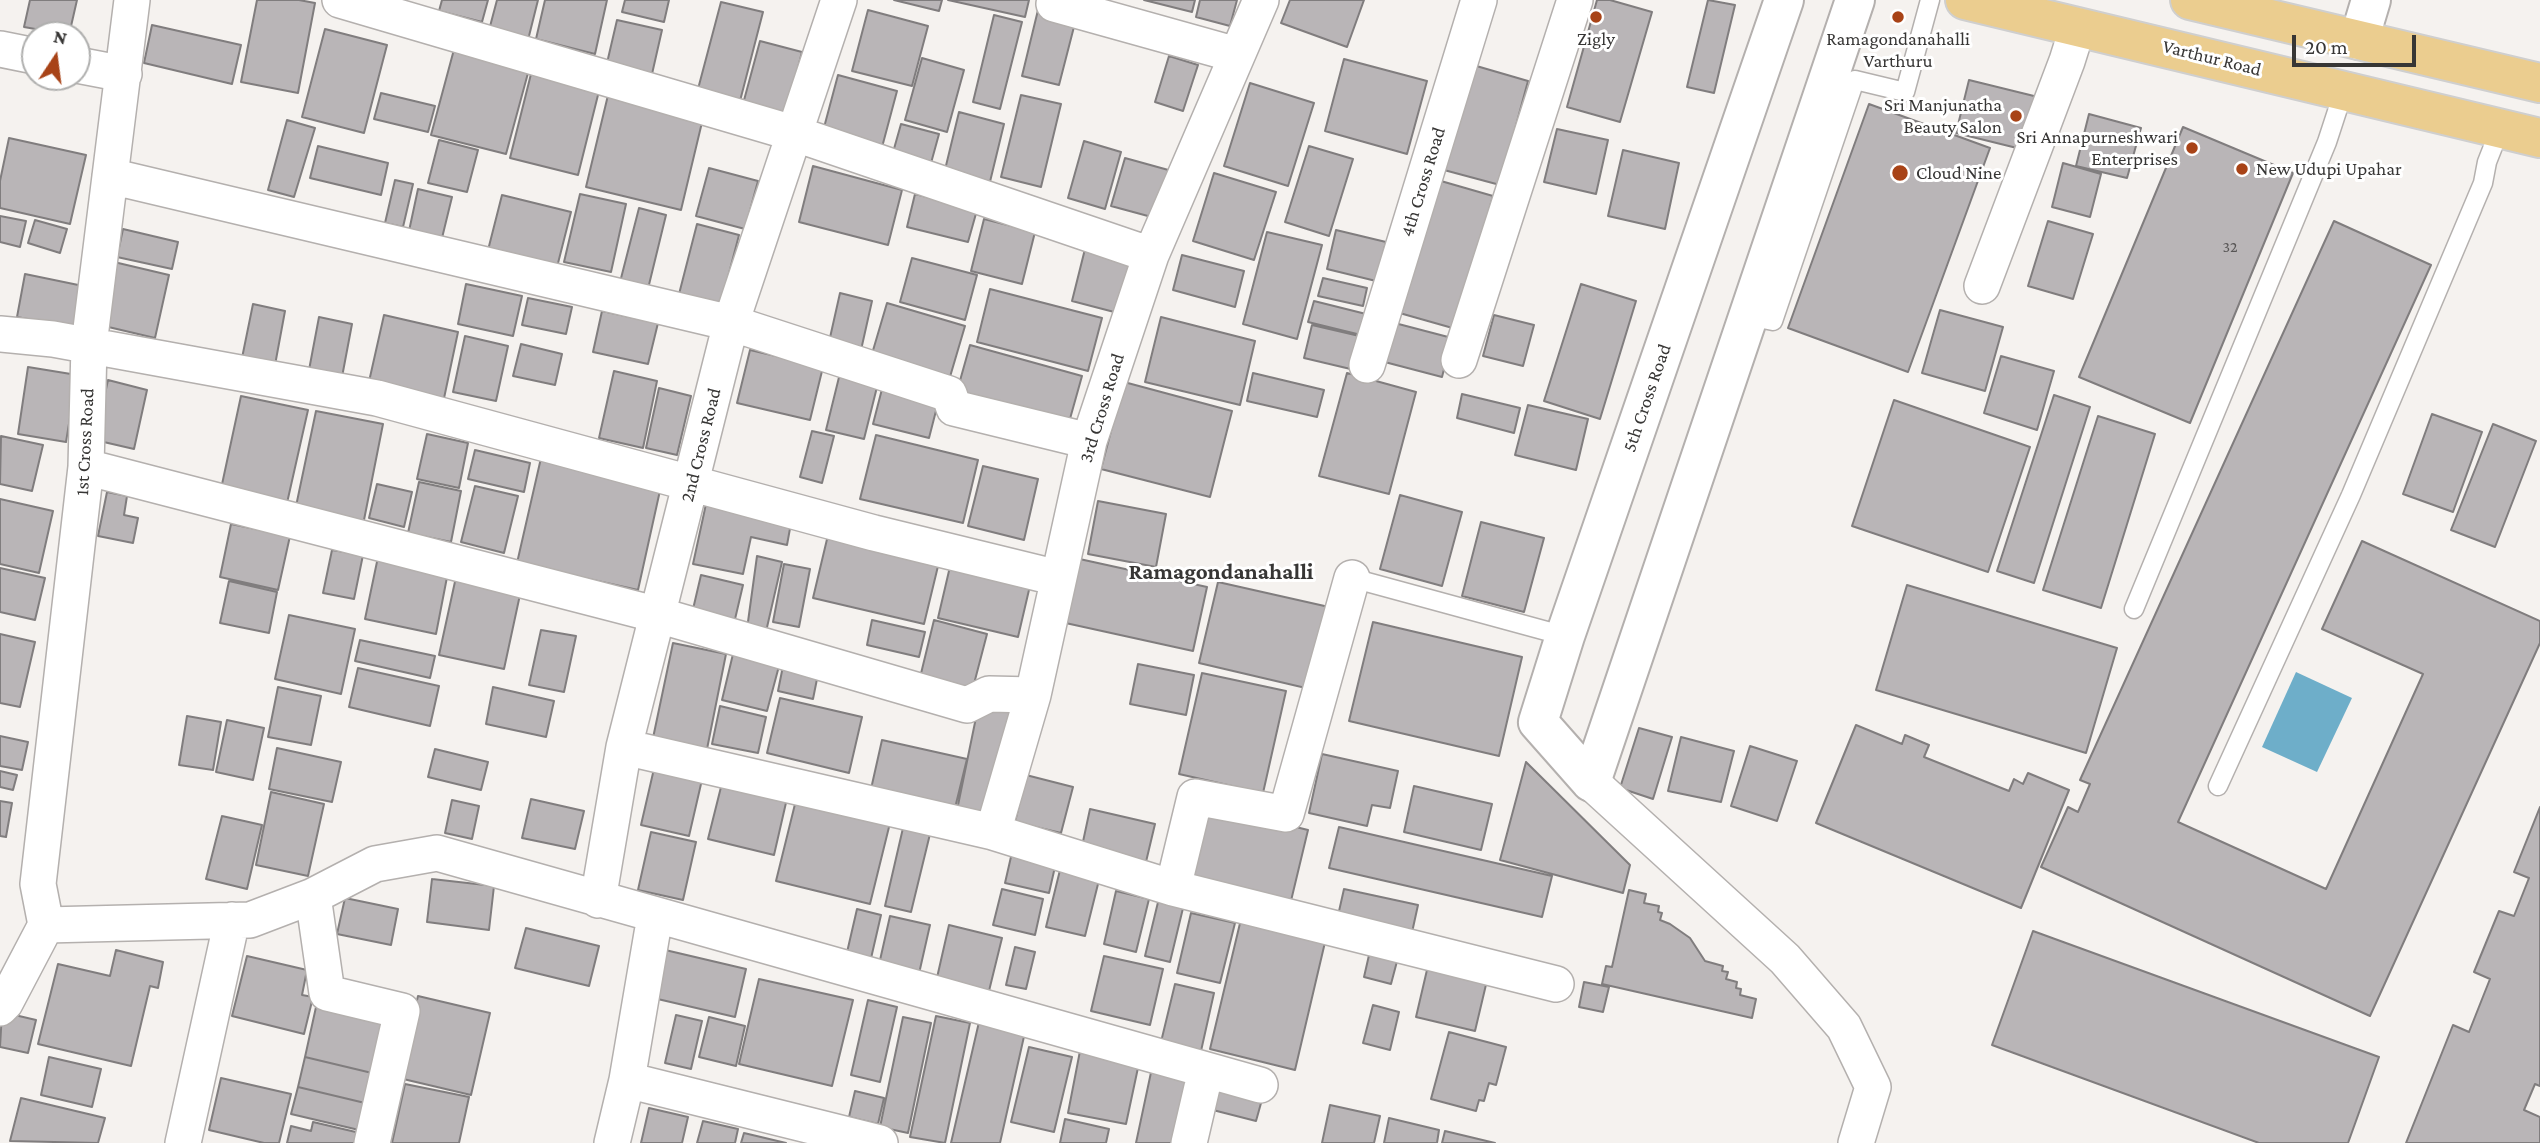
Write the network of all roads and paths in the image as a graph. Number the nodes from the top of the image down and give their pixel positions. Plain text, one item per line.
1 (132, 0) edge
2 (340, 0) edge
3 (839, 0) edge
4 (1261, 0) edge
5 (1479, 0) edge
6 (1575, 0) edge
7 (1784, 0) edge
8 (1855, 0) edge
9 (1930, 0) edge
10 (1965, 0) edge
11 (2190, 0) edge
12 (2371, 0) edge
13 (1054, 4) dead end
14 (2078, 26) junction
15 (2358, 40) junction
16 (0, 49) edge
17 (21, 53) edge
18 (1237, 55) junction
19 (91, 68) edge
20 (124, 74) junction
21 (2540, 83) edge
22 (2344, 90) junction
23 (2500, 128) junction
24 (793, 133) junction
25 (2540, 138) edge
26 (110, 176) junction
27 (1151, 255) junction
28 (1982, 286) dead end
29 (1748, 316) junction
30 (732, 323) junction
31 (0, 334) edge
32 (89, 345) junction
33 (1459, 360) dead end
34 (1367, 365) dead end
35 (1089, 441) junction
36 (86, 467) junction
37 (691, 483) junction
38 (1058, 578) junction
39 (1352, 578) joint
40 (2134, 609) dead end
41 (658, 615) junction
42 (1565, 636) junction
43 (1033, 695) junction
44 (624, 747) junction
45 (1591, 782) junction
46 (2218, 786) dead end
47 (993, 832) junction
48 (1173, 888) junction
49 (313, 896) junction
50 (598, 900) junction
51 (656, 916) junction
52 (232, 920) junction
53 (46, 925) junction
54 (1556, 984) dead end
55 (0, 1008) edge
56 (1206, 1070) junction
57 (627, 1080) junction
58 (1260, 1085) dead end
59 (183, 1143) edge
60 (372, 1143) edge
61 (612, 1143) edge
62 (880, 1143) edge
63 (1189, 1143) edge
64 (1856, 1143) edge

1 - 20 street, 1st Cross Road
2 - 24 street
3 - 24 street, 2nd Cross Road
4 - 18 street, 3rd Cross Road
5 - 34 street, 4th Cross Road
6 - 33 street
7 - 42 street, 5th Cross Road
8 - 29 street
9 - 29 lane
10 - 14 main road, Varthur Road
11 - 15 main road
12 - 15 street
13 - 18 street
14 - 22 main road, Varthur Road
14 - 28 street
15 - 21 main road
16 - 17 street
18 - 27 street, 3rd Cross Road
19 - 20 street
20 - 26 street, 1st Cross Road
22 - 23 main road, Varthur Road
22 - 40 lane
23 - 25 main road, Varthur Road
23 - 46 lane
24 - 27 street
24 - 30 street, 2nd Cross Road
26 - 30 street
26 - 32 street, 1st Cross Road
27 - 35 street, 3rd Cross Road
29 - 45 street
30 - 35 street
30 - 37 street, 2nd Cross Road
31 - 32 street
32 - 36 street, 1st Cross Road
32 - 37 street
35 - 38 street, 3rd Cross Road
36 - 41 street
36 - 53 street, 1st Cross Road
37 - 38 street
37 - 41 street, 2nd Cross Road
38 - 43 street, 3rd Cross Road
39 - 42 lane
39 - 48 street
41 - 43 street
41 - 44 street, 2nd Cross Road
42 - 45 street, 5th Cross Road
43 - 47 street, 3rd Cross Road
44 - 47 street
44 - 50 street, 2nd Cross Road
45 - 64 street, 5th Cross Road
47 - 48 street
48 - 54 street
49 - 50 street
49 - 52 street
49 - 60 street
50 - 51 street
51 - 56 street
51 - 57 street
52 - 53 street
52 - 59 street
53 - 55 street
56 - 58 street
56 - 63 street
57 - 61 street
57 - 62 street

